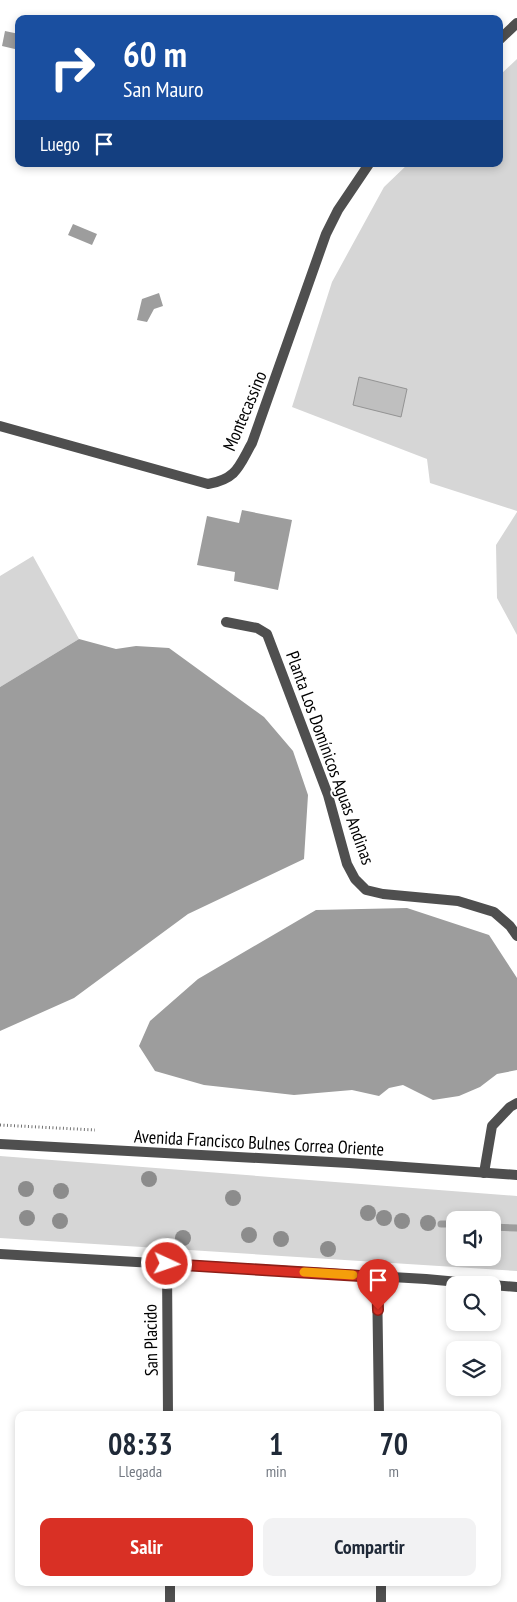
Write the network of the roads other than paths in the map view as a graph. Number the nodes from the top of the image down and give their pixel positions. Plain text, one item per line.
1 (517, 23) edge
2 (503, 36) edge
3 (367, 167) edge
4 (0, 426) edge
5 (226, 622) dead end
6 (517, 936) edge
7 (517, 1103) edge
8 (0, 1144) edge
9 (484, 1173) junction
10 (517, 1175) edge
11 (0, 1254) edge
12 (167, 1264) junction
13 (377, 1277) junction
14 (446, 1282) edge
15 (501, 1286) edge
16 (517, 1287) edge
17 (168, 1411) edge
18 (379, 1411) edge
19 (170, 1586) edge
20 (381, 1586) edge
21 (170, 1602) edge
22 (381, 1602) edge

1 - 2 street
3 - 4 street, Montecassino
5 - 6 street, Planta Los Domínicos Aguas Andinas
7 - 9 street
8 - 9 street, Avenida Francisco Bulnes Correa Oriente
9 - 10 street, Avenida Francisco Bulnes Correa Oriente
11 - 12 street
12 - 13 street
12 - 17 street, San Placido
13 - 14 street
13 - 18 street
15 - 16 street
19 - 21 street
20 - 22 street

